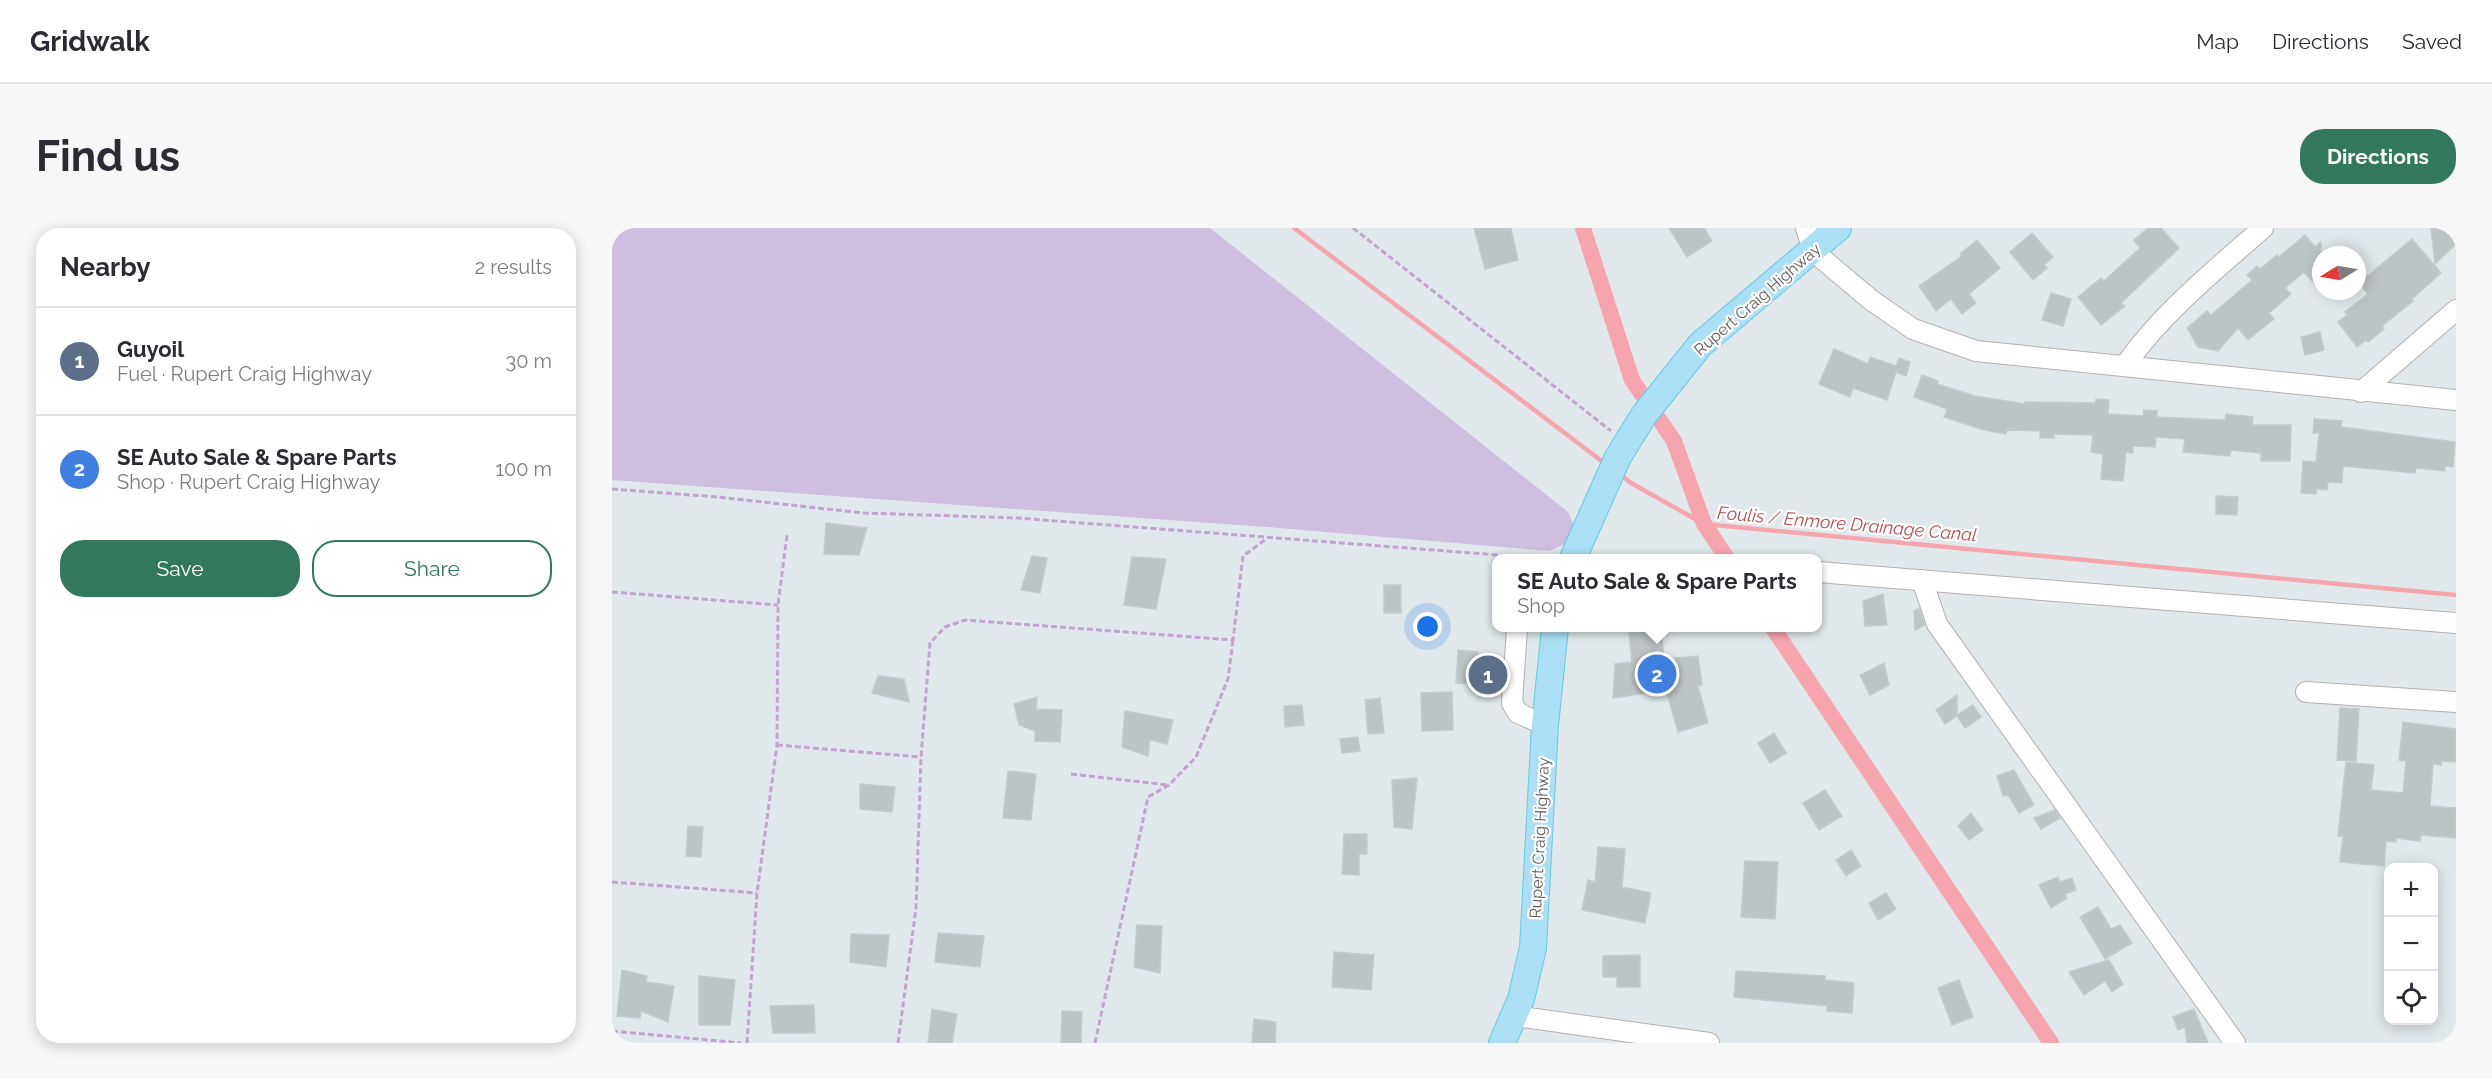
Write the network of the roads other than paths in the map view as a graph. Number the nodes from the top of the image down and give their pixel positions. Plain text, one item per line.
1 (1838, 228) edge
2 (2263, 228) edge
3 (1810, 239) edge
4 (2456, 310) edge
5 (2126, 364) junction
6 (2361, 392) junction
7 (2456, 400) edge
8 (1575, 554) edge
9 (1822, 572) edge
10 (1922, 580) junction
11 (2456, 623) edge
12 (1517, 632) edge
13 (1554, 632) edge
14 (2306, 692) dead end
15 (2456, 702) edge
16 (1545, 725) junction
17 (1515, 1016) junction
18 (1502, 1043) edge
19 (1709, 1043) edge
20 (2235, 1043) edge

1 - 3 main road, Rupert Craig Highway
2 - 5 street
3 - 5 street
3 - 8 main road, Rupert Craig Highway
4 - 6 street
5 - 6 street
6 - 7 street
9 - 10 street
10 - 11 street
10 - 20 street
12 - 16 street
13 - 16 main road, Rupert Craig Highway
14 - 15 street
16 - 17 main road, Rupert Craig Highway
17 - 18 main road, Rupert Craig Highway
17 - 19 street

